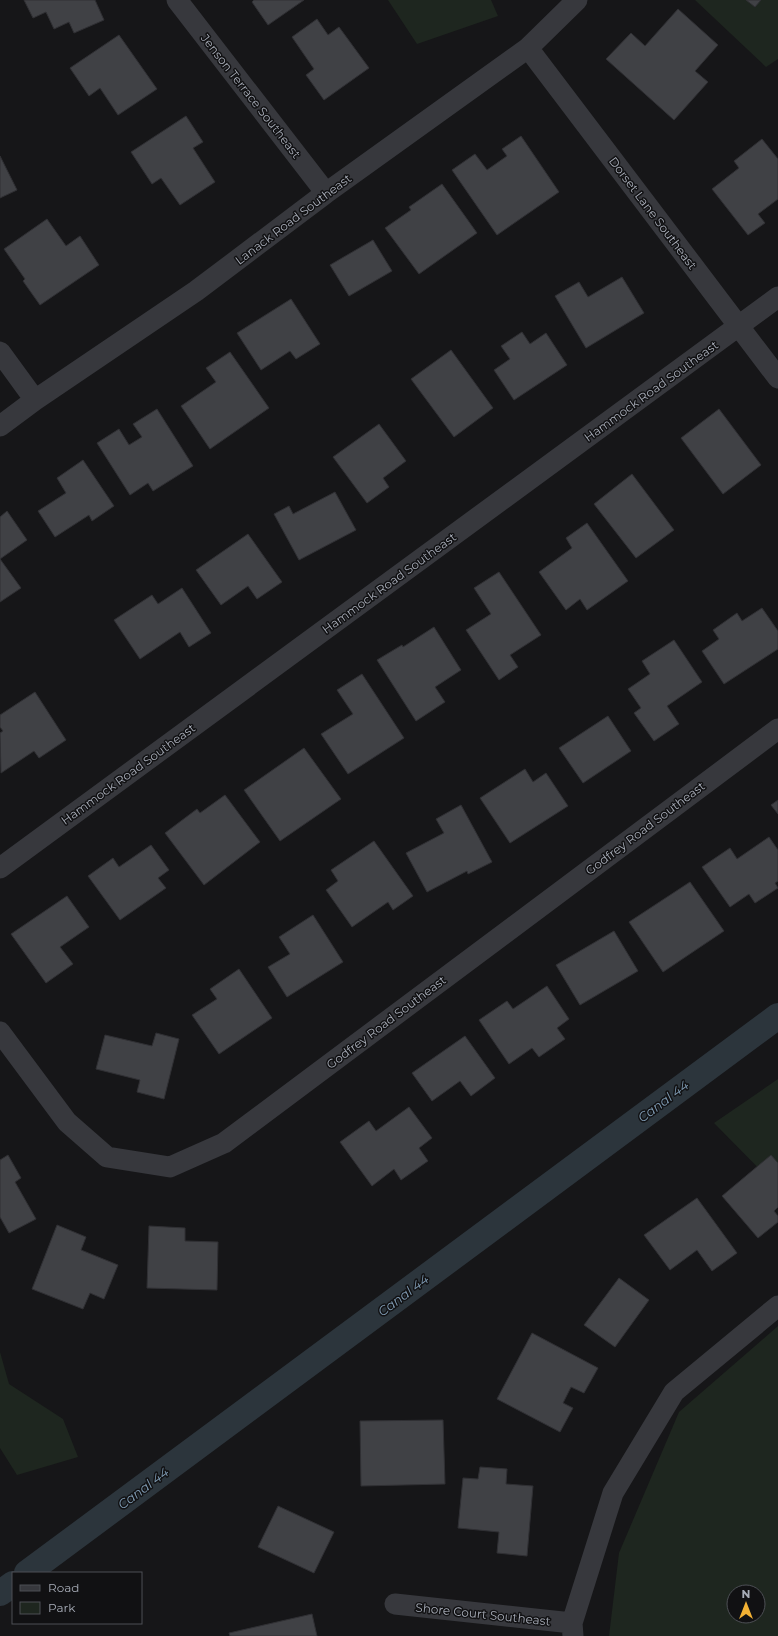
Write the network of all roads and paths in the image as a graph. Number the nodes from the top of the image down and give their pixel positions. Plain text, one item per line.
1 (177, 0) edge
2 (576, 0) edge
3 (528, 48) junction
4 (326, 193) junction
5 (778, 297) edge
6 (740, 326) junction
7 (0, 352) edge
8 (778, 378) edge
9 (35, 400) junction
10 (0, 426) edge
11 (778, 728) edge
12 (0, 868) edge
13 (0, 1032) edge
14 (778, 1306) edge
15 (395, 1604) dead end
16 (572, 1630) edge

1 - 4 street, Jenson Terrace Southeast
2 - 3 street, Lanack Road Southeast
3 - 4 street, Lanack Road Southeast
3 - 6 street, Dorset Lane Southeast
4 - 9 street, Lanack Road Southeast
5 - 6 street, Hammock Road Southeast
6 - 8 street, Dorset Lane Southeast
6 - 12 street, Hammock Road Southeast
7 - 9 street
9 - 10 street, Lanack Road Southeast
11 - 13 street, Godfrey Road Southeast
14 - 16 street
15 - 16 street, Shore Court Southeast

